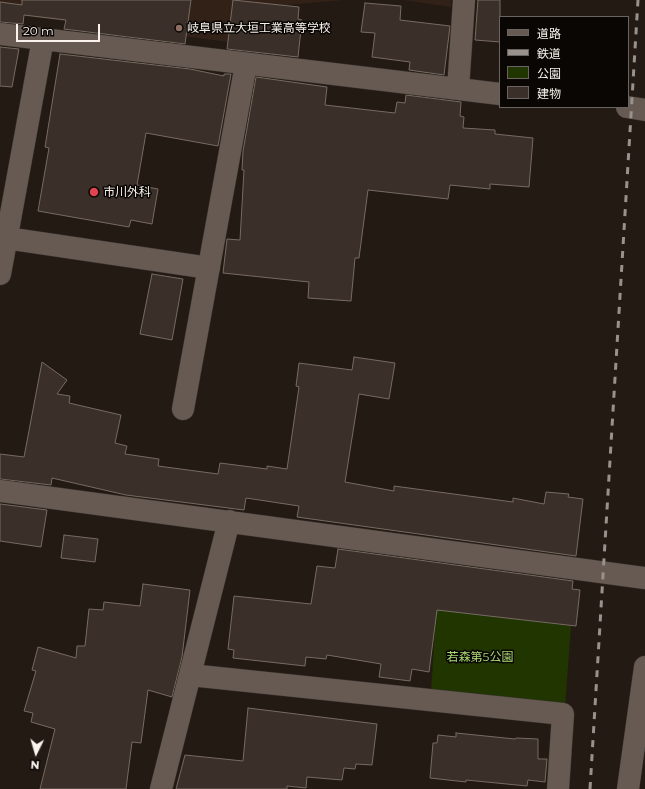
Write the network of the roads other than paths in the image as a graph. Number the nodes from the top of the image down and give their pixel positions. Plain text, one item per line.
1 (464, 0) edge
2 (0, 34) edge
3 (43, 39) junction
4 (246, 64) junction
5 (458, 89) junction
6 (499, 94) edge
7 (629, 107) edge
8 (645, 110) edge
9 (6, 238) junction
10 (209, 268) junction
11 (0, 274) edge
12 (183, 409) dead end
13 (0, 491) edge
14 (229, 521) junction
15 (645, 578) edge
16 (645, 667) edge
17 (190, 675) junction
18 (161, 789) edge
19 (558, 789) edge
20 (628, 789) edge

1 - 5 street
2 - 3 street
3 - 4 street
3 - 9 street
4 - 5 street
4 - 10 street
5 - 6 street
7 - 8 street
9 - 10 street
9 - 11 street
10 - 12 street
13 - 14 street
14 - 15 street
14 - 17 street
16 - 20 street
17 - 18 street
17 - 19 street

